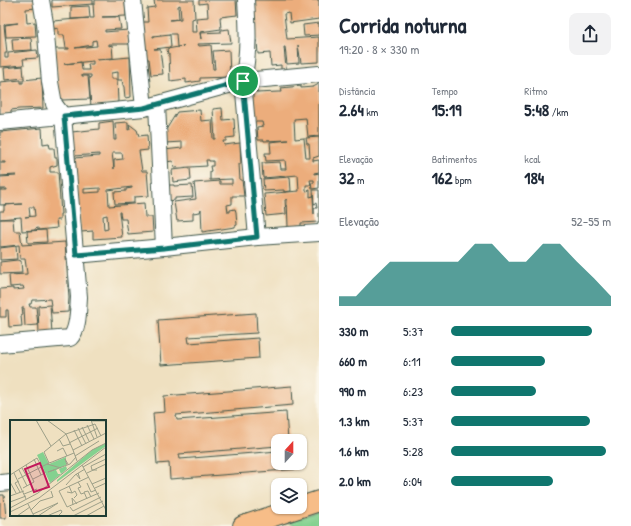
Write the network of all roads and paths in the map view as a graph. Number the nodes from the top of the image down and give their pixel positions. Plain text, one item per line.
1 (41, 0) edge
2 (133, 0) edge
3 (246, 0) edge
4 (319, 74) edge
5 (243, 81) junction
6 (151, 107) junction
7 (64, 116) junction
8 (0, 122) edge
9 (319, 233) edge
10 (257, 237) junction
11 (164, 248) junction
12 (76, 255) junction
13 (0, 344) edge
14 (10, 482) edge
15 (0, 483) edge
16 (319, 501) edge
17 (243, 526) edge

1 - 7 street
2 - 6 street
3 - 5 street
4 - 5 street
5 - 6 street
5 - 10 street
6 - 7 street
6 - 11 street
7 - 8 street
7 - 12 street
9 - 10 street
10 - 11 street
11 - 12 street
12 - 13 street
14 - 15 street
16 - 17 main road

